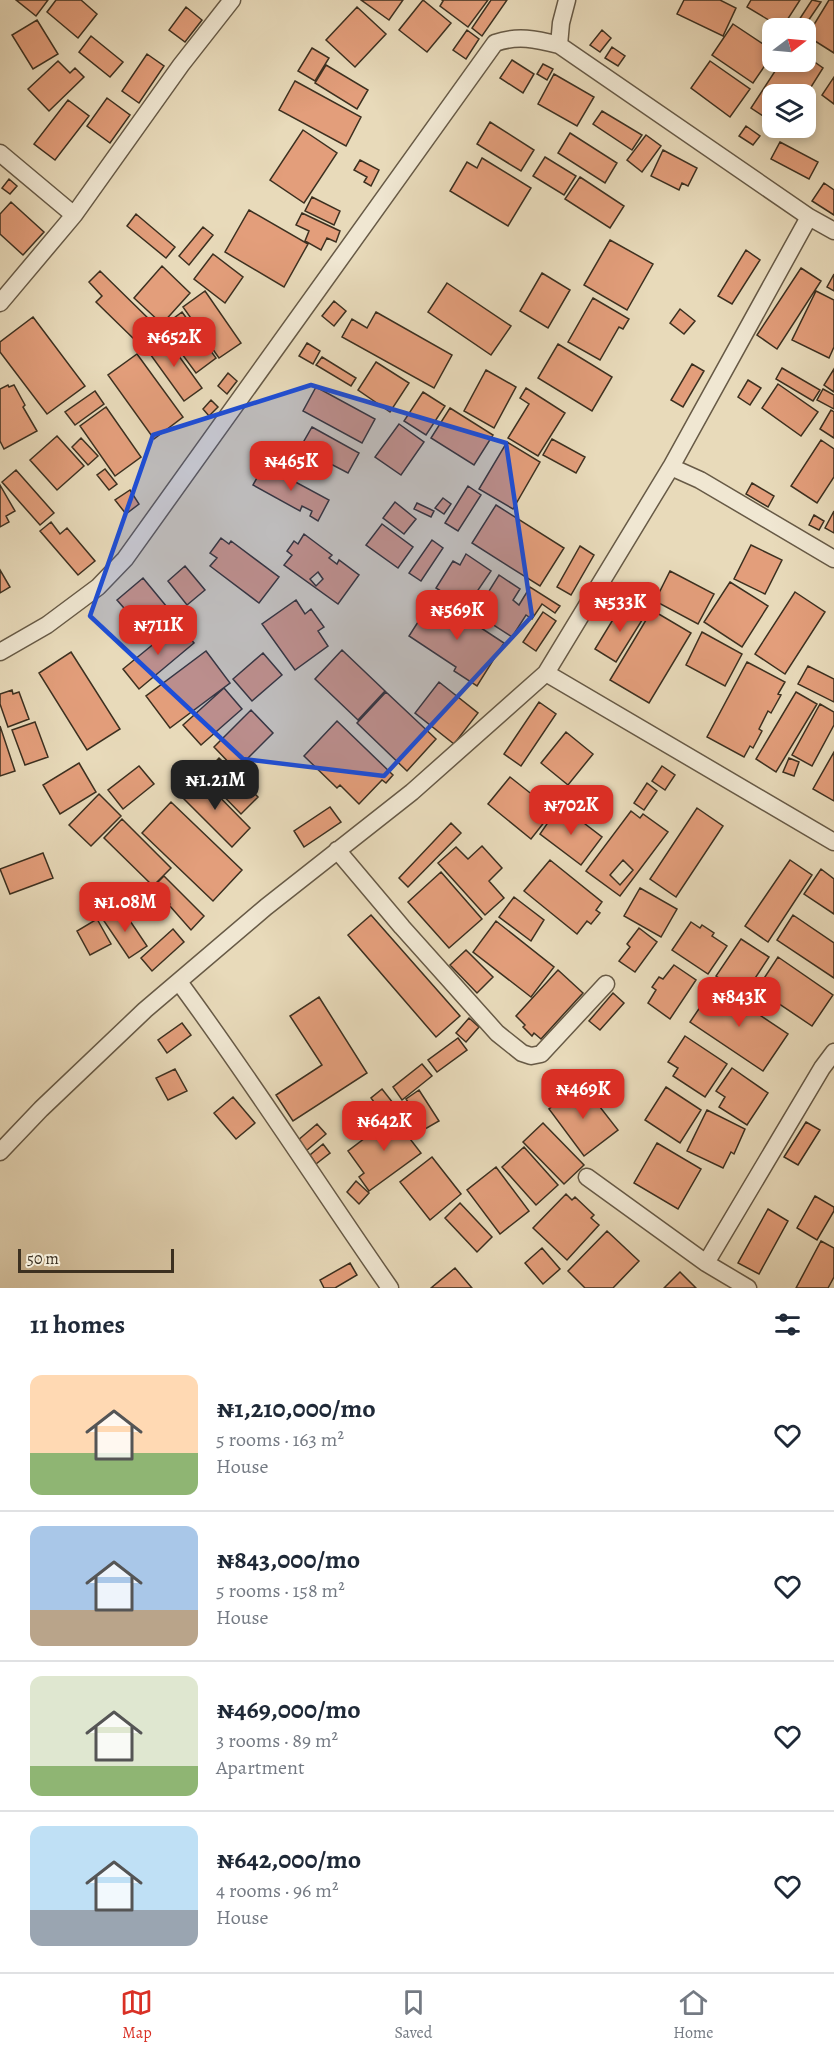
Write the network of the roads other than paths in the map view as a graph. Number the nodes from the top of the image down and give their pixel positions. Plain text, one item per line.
1 (567, 0) edge
2 (230, 1) edge
3 (559, 45) junction
4 (0, 153) edge
5 (74, 215) junction
6 (809, 217) junction
7 (834, 231) edge
8 (0, 303) edge
9 (671, 467) junction
10 (834, 559) edge
11 (0, 652) edge
12 (546, 673) junction
13 (834, 842) edge
14 (337, 850) junction
15 (179, 982) junction
16 (606, 984) dead end
17 (834, 1052) edge
18 (0, 1152) edge
19 (587, 1177) dead end
20 (706, 1263) junction
21 (390, 1288) edge
22 (748, 1288) edge

1 - 3 street
2 - 5 street
3 - 6 street
3 - 11 street
4 - 5 street
5 - 8 street
6 - 7 street
6 - 9 street
9 - 10 street
9 - 12 street
12 - 13 street
12 - 14 street
14 - 15 street
14 - 16 street
15 - 18 street
15 - 21 street
17 - 20 street
19 - 20 street
20 - 22 street

